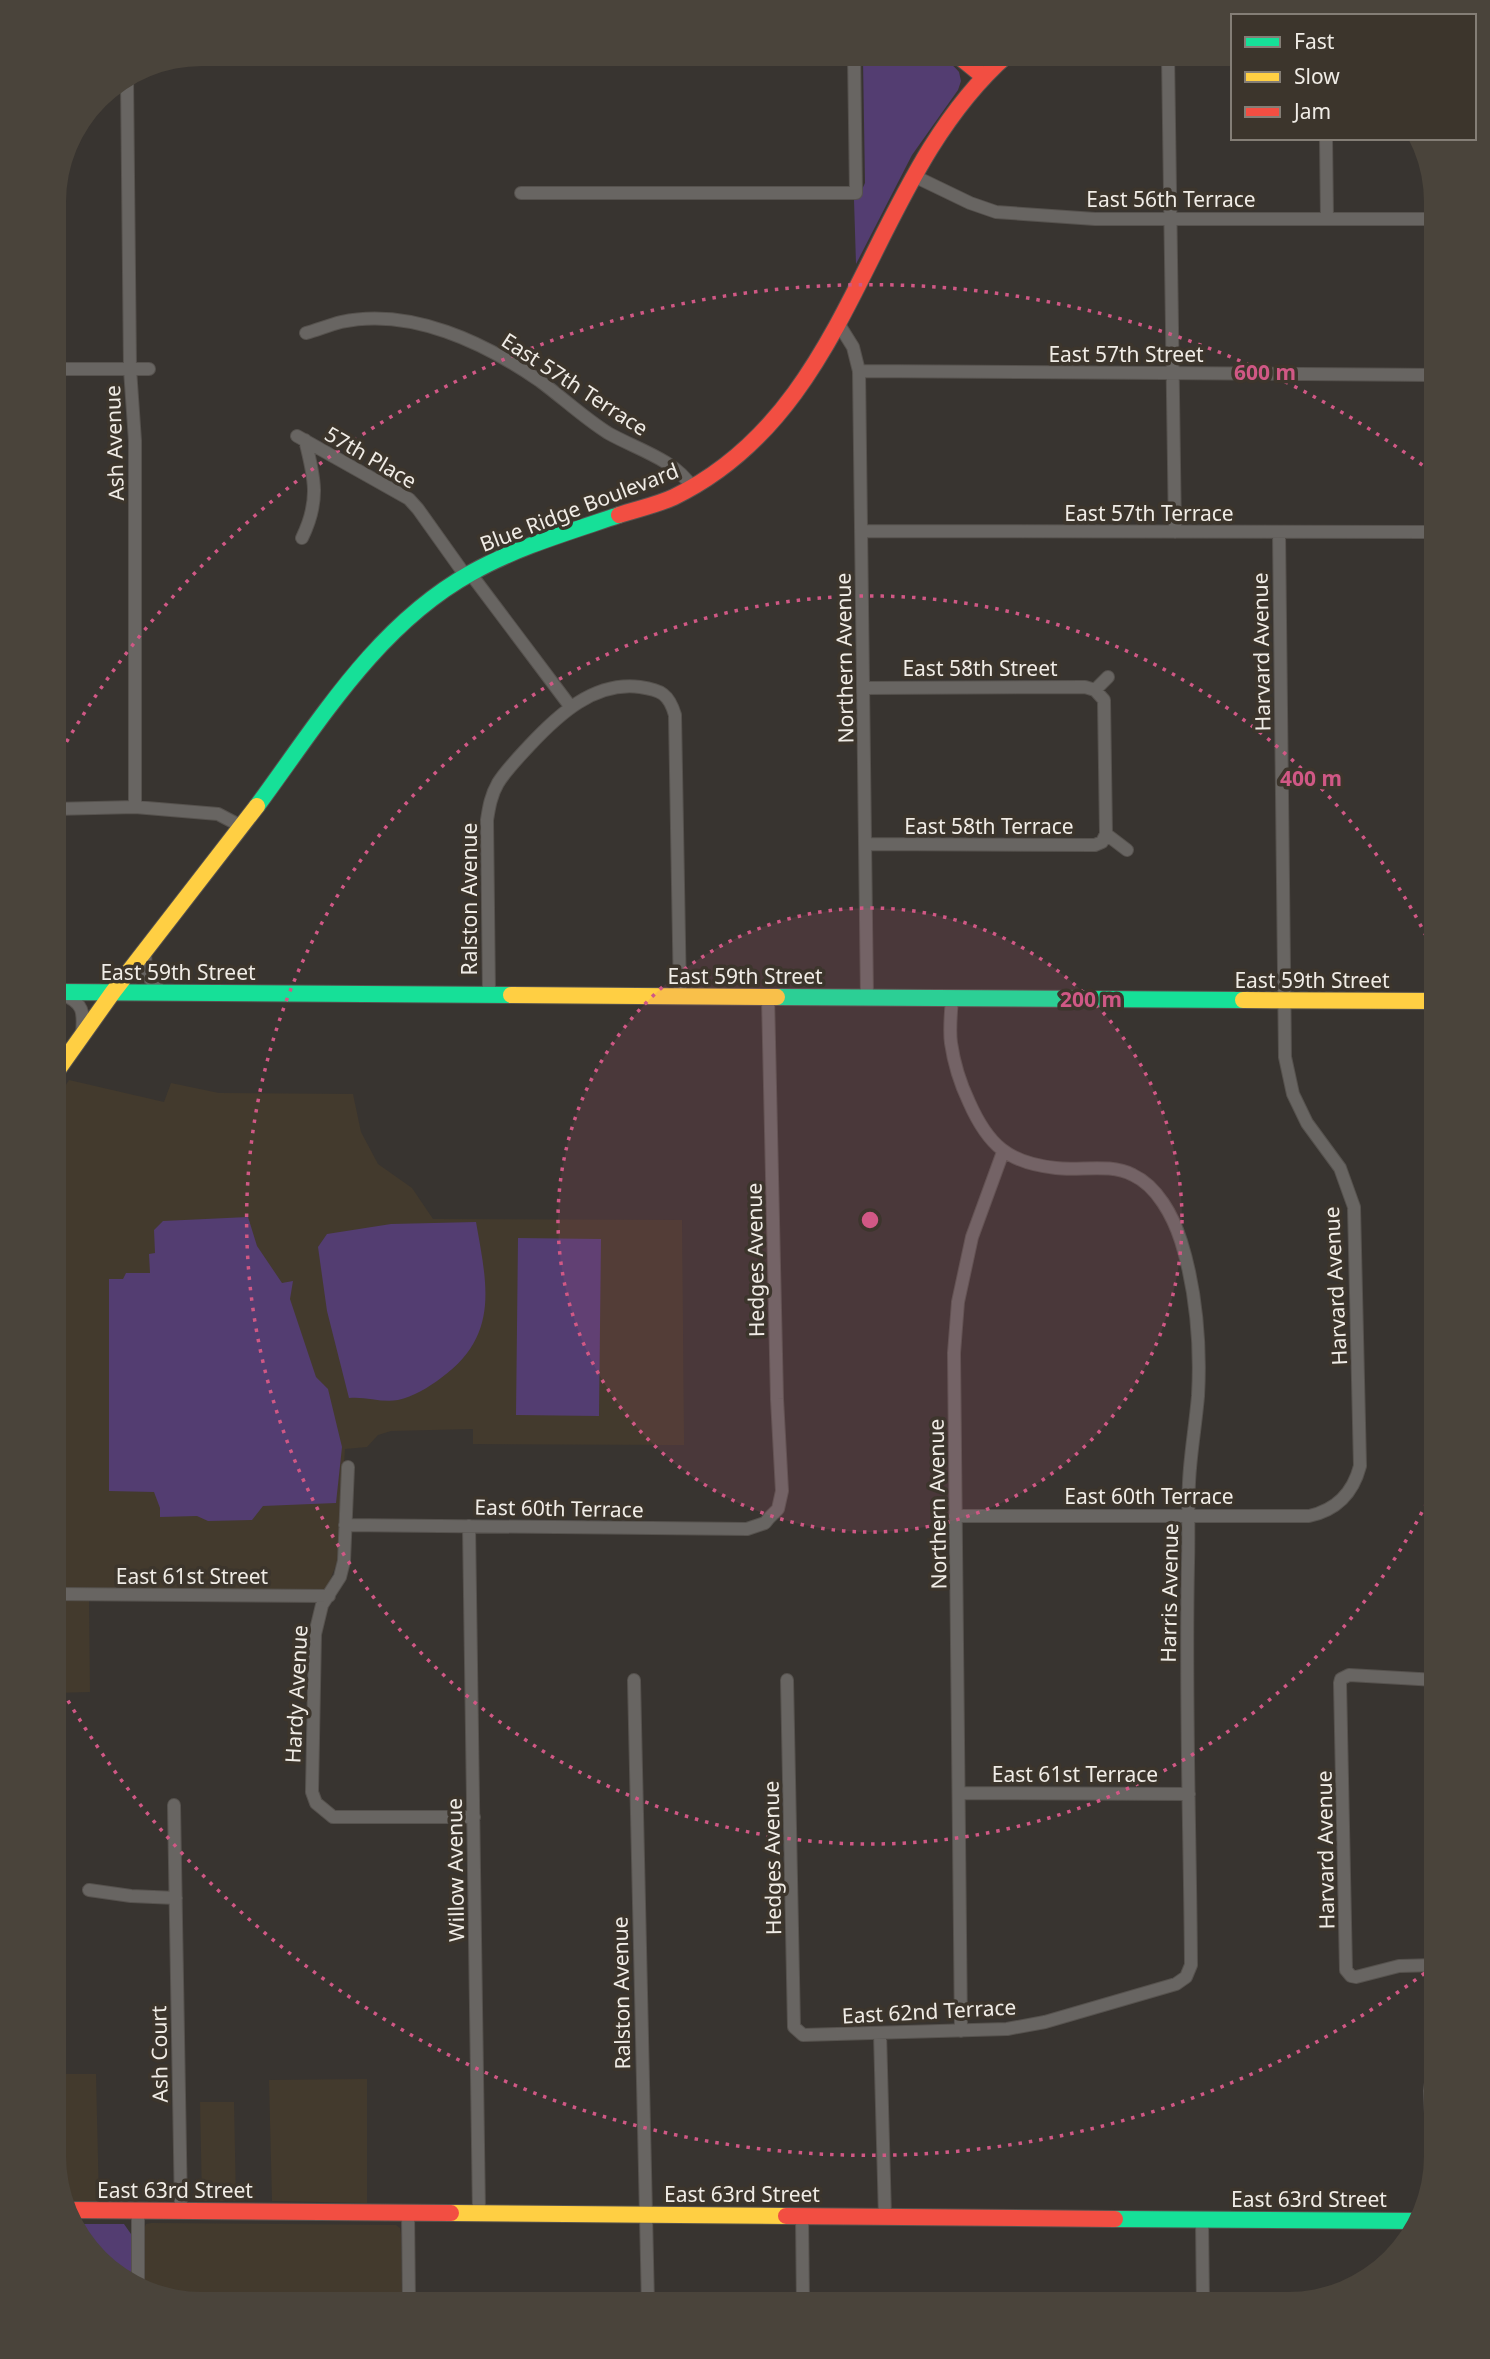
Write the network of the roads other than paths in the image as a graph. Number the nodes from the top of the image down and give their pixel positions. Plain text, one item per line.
1 (854, 67) edge
2 (972, 67) edge
3 (993, 67) edge
4 (1168, 67) edge
5 (983, 76) junction
6 (127, 89) edge
7 (1326, 140) edge
8 (914, 176) junction
9 (521, 193) dead end
10 (1169, 219) junction
11 (1327, 219) junction
12 (1424, 219) edge
13 (838, 323) junction
14 (306, 333) dead end
15 (67, 369) edge
16 (130, 369) junction
17 (149, 369) dead end
18 (859, 371) junction
19 (1172, 374) junction
20 (1424, 375) edge
21 (692, 487) junction
22 (861, 531) junction
23 (1175, 532) junction
24 (1279, 532) junction
25 (1424, 532) edge
26 (302, 538) dead end
27 (468, 574) junction
28 (1108, 677) dead end
29 (864, 688) junction
30 (1095, 690) junction
31 (570, 706) junction
32 (135, 807) junction
33 (67, 809) edge
34 (242, 826) junction
35 (1106, 834) junction
36 (866, 844) junction
37 (1127, 850) dead end
38 (145, 950) junction
39 (67, 992) edge
40 (113, 992) junction
41 (165, 993) junction
42 (489, 995) junction
43 (67, 996) edge
44 (680, 997) junction
45 (768, 997) junction
46 (867, 998) junction
47 (952, 999) junction
48 (1284, 1000) junction
49 (1424, 1001) edge
50 (82, 1035) junction
51 (67, 1057) edge
52 (1003, 1152) junction
53 (348, 1467) dead end
54 (1339, 1502) joint
55 (1189, 1515) junction
56 (955, 1516) junction
57 (769, 1518) joint
58 (345, 1525) junction
59 (469, 1526) junction
60 (66, 1594) edge
61 (329, 1596) junction
62 (1424, 1678) edge
63 (634, 1680) dead end
64 (787, 1680) dead end
65 (960, 1793) junction
66 (1189, 1794) junction
67 (174, 1805) dead end
68 (474, 1817) junction
69 (89, 1890) dead end
70 (176, 1898) junction
71 (1424, 1965) edge
72 (1181, 1981) joint
73 (961, 2031) junction
74 (799, 2033) joint
75 (880, 2033) junction
76 (78, 2210) edge
77 (138, 2210) junction
78 (181, 2210) junction
79 (408, 2212) junction
80 (479, 2213) junction
81 (646, 2215) junction
82 (802, 2216) junction
83 (885, 2217) junction
84 (1202, 2220) junction
85 (1408, 2221) edge
86 (138, 2277) edge
87 (410, 2292) edge
88 (648, 2292) edge
89 (803, 2292) edge
90 (1203, 2292) edge

1 - 9 street
2 - 5 street
3 - 5 street, Blue Ridge Boulevard
4 - 10 street
5 - 8 street, Blue Ridge Boulevard
6 - 16 street, Ash Avenue
7 - 11 street
8 - 10 street, East 56th Terrace
8 - 13 street, Blue Ridge Boulevard
10 - 11 street, East 56th Terrace
10 - 19 street
11 - 12 street, East 56th Terrace
13 - 18 street, Northern Avenue
13 - 21 street, Blue Ridge Boulevard
14 - 21 street, East 57th Terrace
15 - 16 street
16 - 17 street
16 - 32 street, Ash Avenue
18 - 19 street, East 57th Street
18 - 22 street, Northern Avenue
19 - 20 street, East 57th Street
19 - 23 street
21 - 27 street, Blue Ridge Boulevard
22 - 23 street, East 57th Terrace
22 - 29 street, Northern Avenue
23 - 24 street, East 57th Terrace
24 - 25 street, East 57th Terrace
24 - 48 street, Harvard Avenue
26 - 27 street, 57th Place
27 - 31 street
27 - 34 street, Blue Ridge Boulevard
28 - 30 street
29 - 30 street, East 58th Street
29 - 36 street, Northern Avenue
30 - 35 street
31 - 42 street, Ralston Avenue
31 - 44 street
32 - 33 street
32 - 34 street
34 - 38 street, Blue Ridge Boulevard
35 - 36 street, East 58th Terrace
35 - 37 street
36 - 46 street, Northern Avenue
38 - 40 street, Blue Ridge Boulevard
38 - 41 street
39 - 40 street, East 59th Street
40 - 41 street, East 59th Street
40 - 50 street, Blue Ridge Boulevard
41 - 42 street, East 59th Street
42 - 44 street, East 59th Street
43 - 50 street
44 - 45 street, East 59th Street
45 - 46 street, East 59th Street
45 - 57 street, Hedges Avenue
46 - 47 street, East 59th Street
47 - 48 street, East 59th Street
47 - 52 street
48 - 49 street, East 59th Street
48 - 54 street, Harvard Avenue
50 - 51 street, Blue Ridge Boulevard
52 - 55 street, Harris Avenue
52 - 56 street, Northern Avenue
53 - 58 street, Hardy Avenue
54 - 55 street, East 60th Terrace
55 - 56 street, East 60th Terrace
55 - 66 street, Harris Avenue
56 - 65 street, Northern Avenue
57 - 59 street, East 60th Terrace
58 - 59 street, East 60th Terrace
58 - 61 street, Hardy Avenue
59 - 68 street, Willow Avenue
60 - 61 street, East 61st Street
61 - 68 street, Hardy Avenue
62 - 71 street, Harvard Avenue
63 - 81 street, Ralston Avenue
64 - 74 street, Hedges Avenue
65 - 66 street, East 61st Terrace
65 - 73 street, Northern Avenue
66 - 72 street, Harris Avenue
67 - 70 street, Ash Court
68 - 80 street, Willow Avenue
69 - 70 street
70 - 78 street, Ash Court
72 - 73 street, East 62nd Terrace
73 - 75 street, East 62nd Terrace
74 - 75 street, East 62nd Terrace
75 - 83 street
76 - 77 street, East 63rd Street
77 - 78 street, East 63rd Street
77 - 86 street
78 - 79 street, East 63rd Street
79 - 80 street, East 63rd Street
79 - 87 street
80 - 81 street, East 63rd Street
81 - 82 street, East 63rd Street
81 - 88 street, Ralston Avenue
82 - 83 street, East 63rd Street
82 - 89 street
83 - 84 street, East 63rd Street
84 - 85 street, East 63rd Street
84 - 90 street

